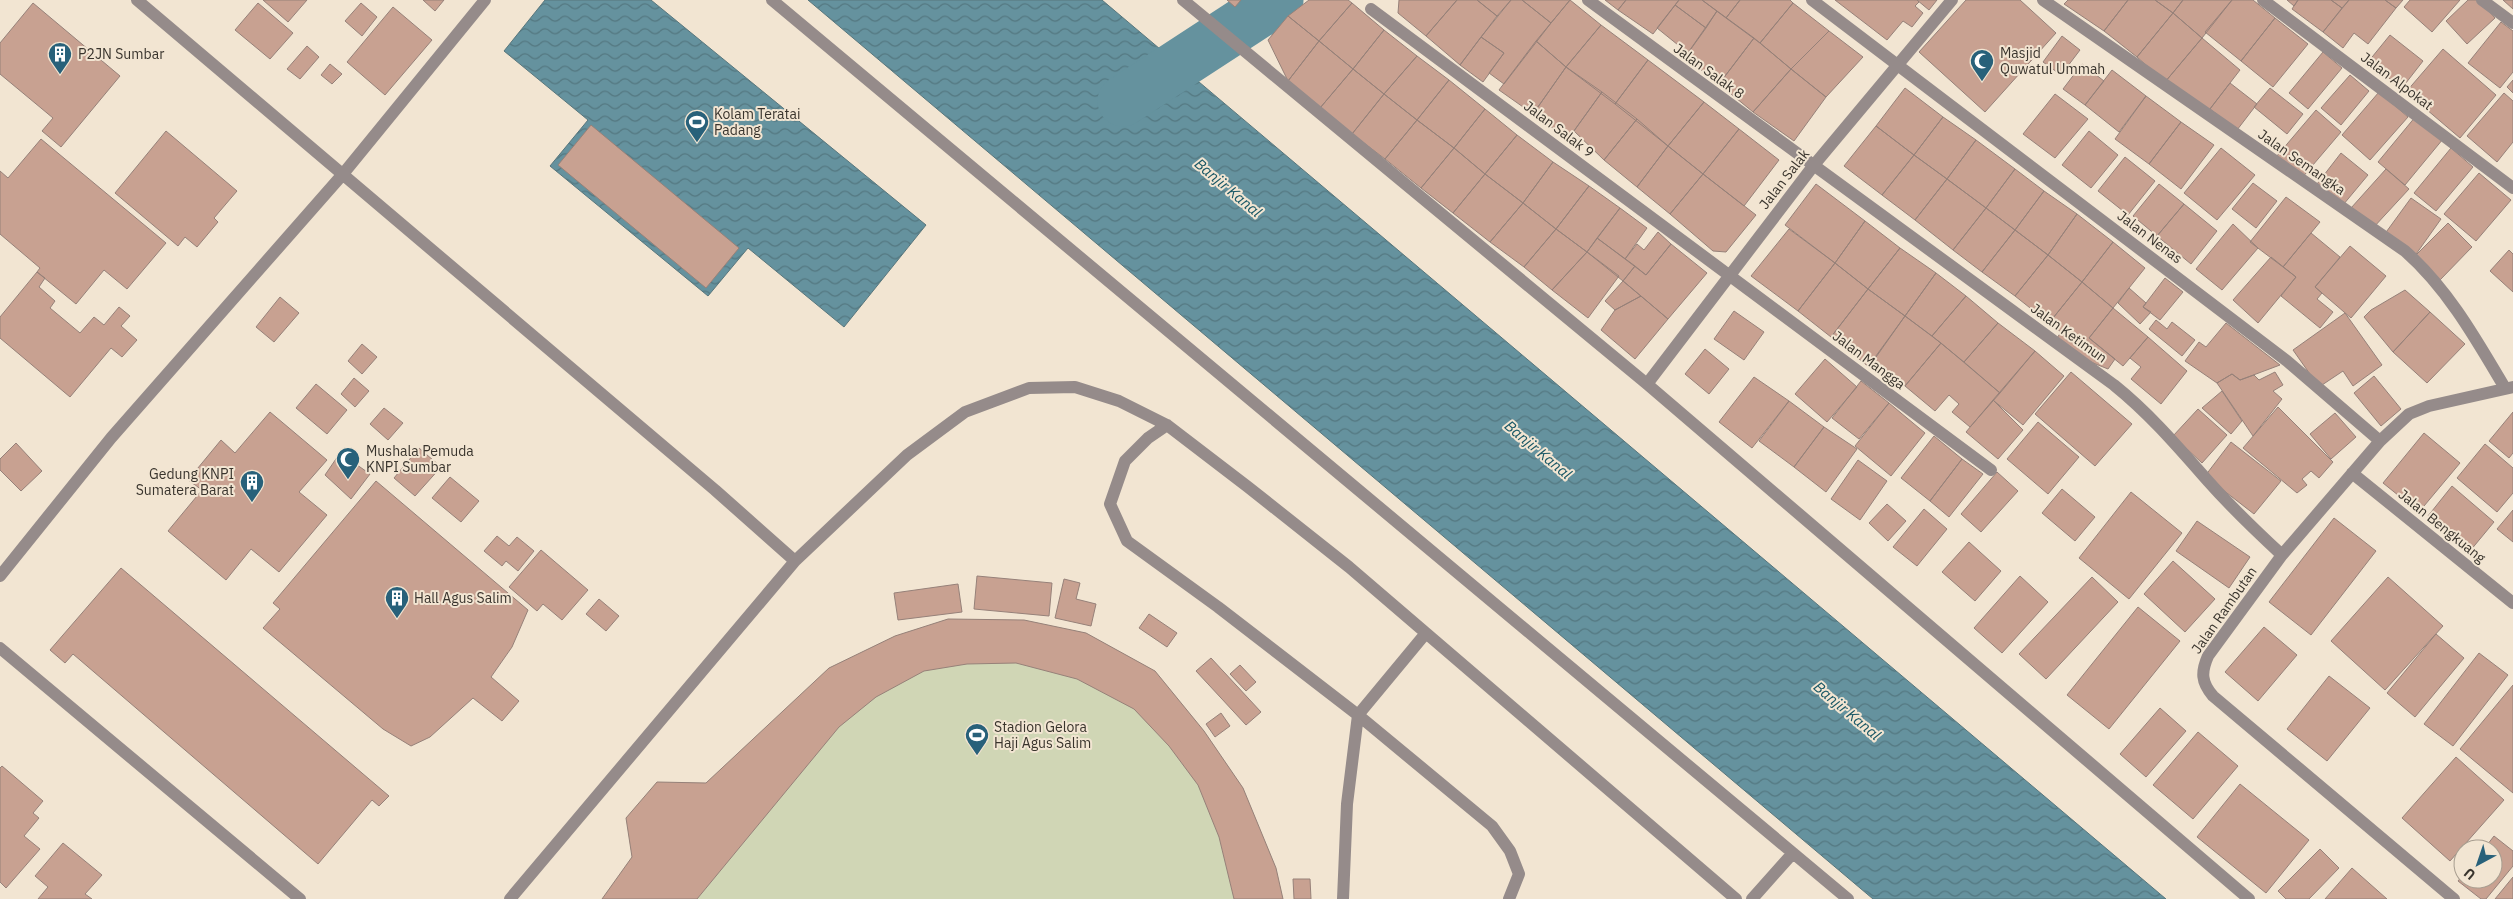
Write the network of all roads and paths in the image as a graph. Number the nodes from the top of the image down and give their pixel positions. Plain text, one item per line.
1 (137, 0) edge
2 (485, 0) edge
3 (772, 0) edge
4 (1183, 0) edge
5 (1588, 0) edge
6 (1812, 0) edge
7 (1952, 0) edge
8 (2043, 0) edge
9 (2263, 0) edge
10 (2482, 0) edge
11 (1371, 8) dead end
12 (2513, 23) edge
13 (1897, 63) junction
14 (1814, 165) junction
15 (343, 174) junction
16 (2513, 188) edge
17 (1729, 274) junction
18 (1647, 384) junction
19 (2509, 388) edge
20 (1167, 425) junction
21 (2380, 440) junction
22 (1991, 470) dead end
23 (2352, 473) junction
24 (2282, 555) junction
25 (795, 561) junction
26 (0, 576) edge
27 (2513, 603) edge
28 (1426, 633) junction
29 (0, 648) edge
30 (1358, 715) junction
31 (1793, 853) junction
32 (300, 899) edge
33 (510, 899) edge
34 (1343, 899) edge
35 (1509, 899) edge
36 (1736, 899) edge
37 (1752, 899) edge
38 (1848, 899) edge
39 (2249, 899) edge
40 (2454, 899) edge

1 - 15 street
2 - 15 street
3 - 31 street
4 - 18 street
5 - 14 street, Jalan Salak 8
6 - 13 street, Jalan Nenas
7 - 13 street, Jalan Salak
8 - 19 street, Jalan Semangka
9 - 16 street, Jalan Alpokat
10 - 12 street
11 - 17 street, Jalan Salak 9
13 - 14 street, Jalan Salak
13 - 21 street, Jalan Nenas
14 - 17 street, Jalan Salak
14 - 24 street, Jalan Ketimun
15 - 25 street
15 - 26 street
17 - 18 street, Jalan Salak
17 - 22 street, Jalan Mangga
18 - 39 street
19 - 21 street, Jalan Rambutan
20 - 25 street
20 - 28 street
20 - 30 street
21 - 23 street, Jalan Rambutan
23 - 24 street, Jalan Rambutan
23 - 27 street, Jalan Bengkuang
24 - 40 street, Jalan Rambutan
25 - 33 street
28 - 30 street
28 - 36 street
29 - 32 street
30 - 34 street
30 - 35 street
31 - 37 street
31 - 38 street

